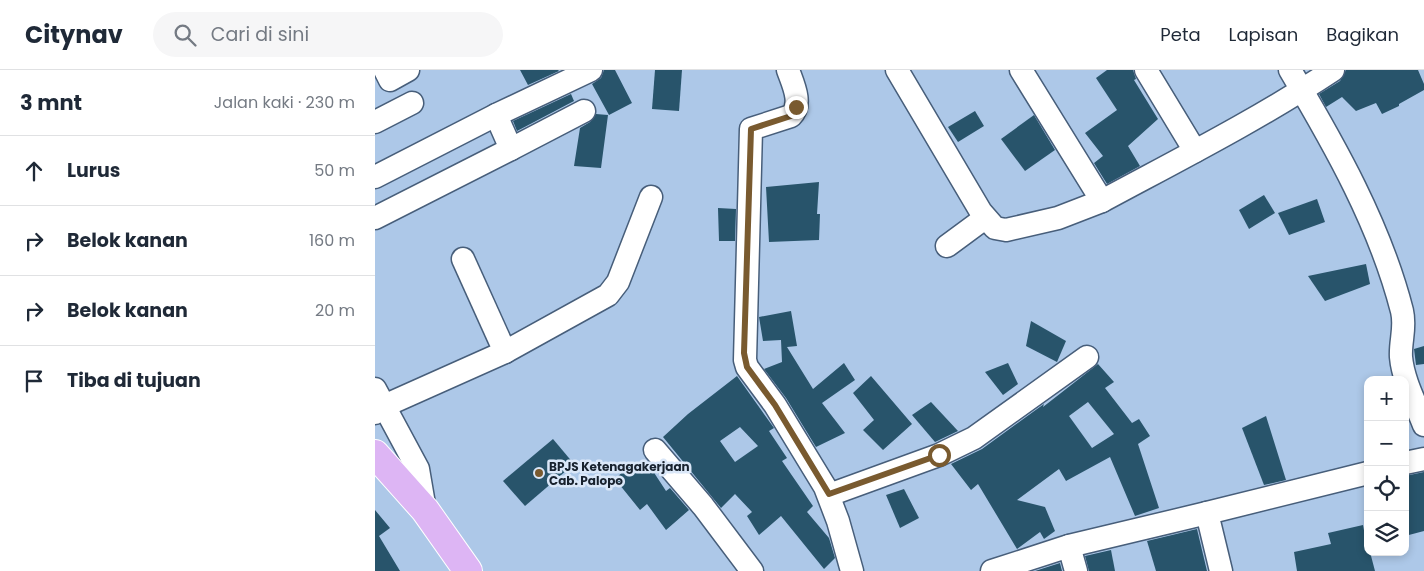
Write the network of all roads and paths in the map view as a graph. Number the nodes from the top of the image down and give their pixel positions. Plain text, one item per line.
1 (385, 70) edge
2 (408, 70) edge
3 (788, 70) edge
4 (897, 70) edge
5 (1021, 70) edge
6 (1146, 70) edge
7 (1290, 70) edge
8 (1333, 70) edge
9 (577, 73) edge
10 (1302, 91) junction
11 (412, 103) dead end
12 (584, 111) dead end
13 (496, 115) junction
14 (375, 122) edge
15 (511, 149) junction
16 (1195, 151) junction
17 (375, 177) edge
18 (651, 197) dead end
19 (1102, 201) junction
20 (375, 218) edge
21 (985, 218) junction
22 (947, 246) dead end
23 (463, 259) dead end
24 (505, 352) junction
25 (1087, 357) dead end
26 (378, 403) edge
27 (1424, 426) edge
28 (655, 450) dead end
29 (375, 454) edge
30 (1424, 459) edge
31 (1409, 462) edge
32 (375, 473) edge
33 (1364, 474) edge
34 (829, 494) junction
35 (1207, 513) junction
36 (419, 515) junction
37 (1069, 546) junction
38 (447, 571) edge
39 (468, 571) edge
40 (752, 571) edge
41 (852, 571) edge
42 (993, 571) edge
43 (1076, 571) edge
44 (1221, 571) edge

1 - 2 street
3 - 34 street
4 - 21 street
5 - 19 street
6 - 16 street
7 - 10 street
8 - 10 street
9 - 13 street
10 - 16 street
10 - 27 street
11 - 14 street
12 - 15 street
13 - 15 street
13 - 17 street
15 - 20 street
16 - 19 street
18 - 24 street
19 - 21 street
21 - 22 street
23 - 24 street
24 - 26 street
25 - 34 street
26 - 36 street
28 - 40 street
29 - 36 highway
30 - 31 street
32 - 36 highway
33 - 35 street
34 - 41 street
35 - 37 street
35 - 44 street
36 - 38 highway
36 - 39 highway
37 - 42 street
37 - 43 street

